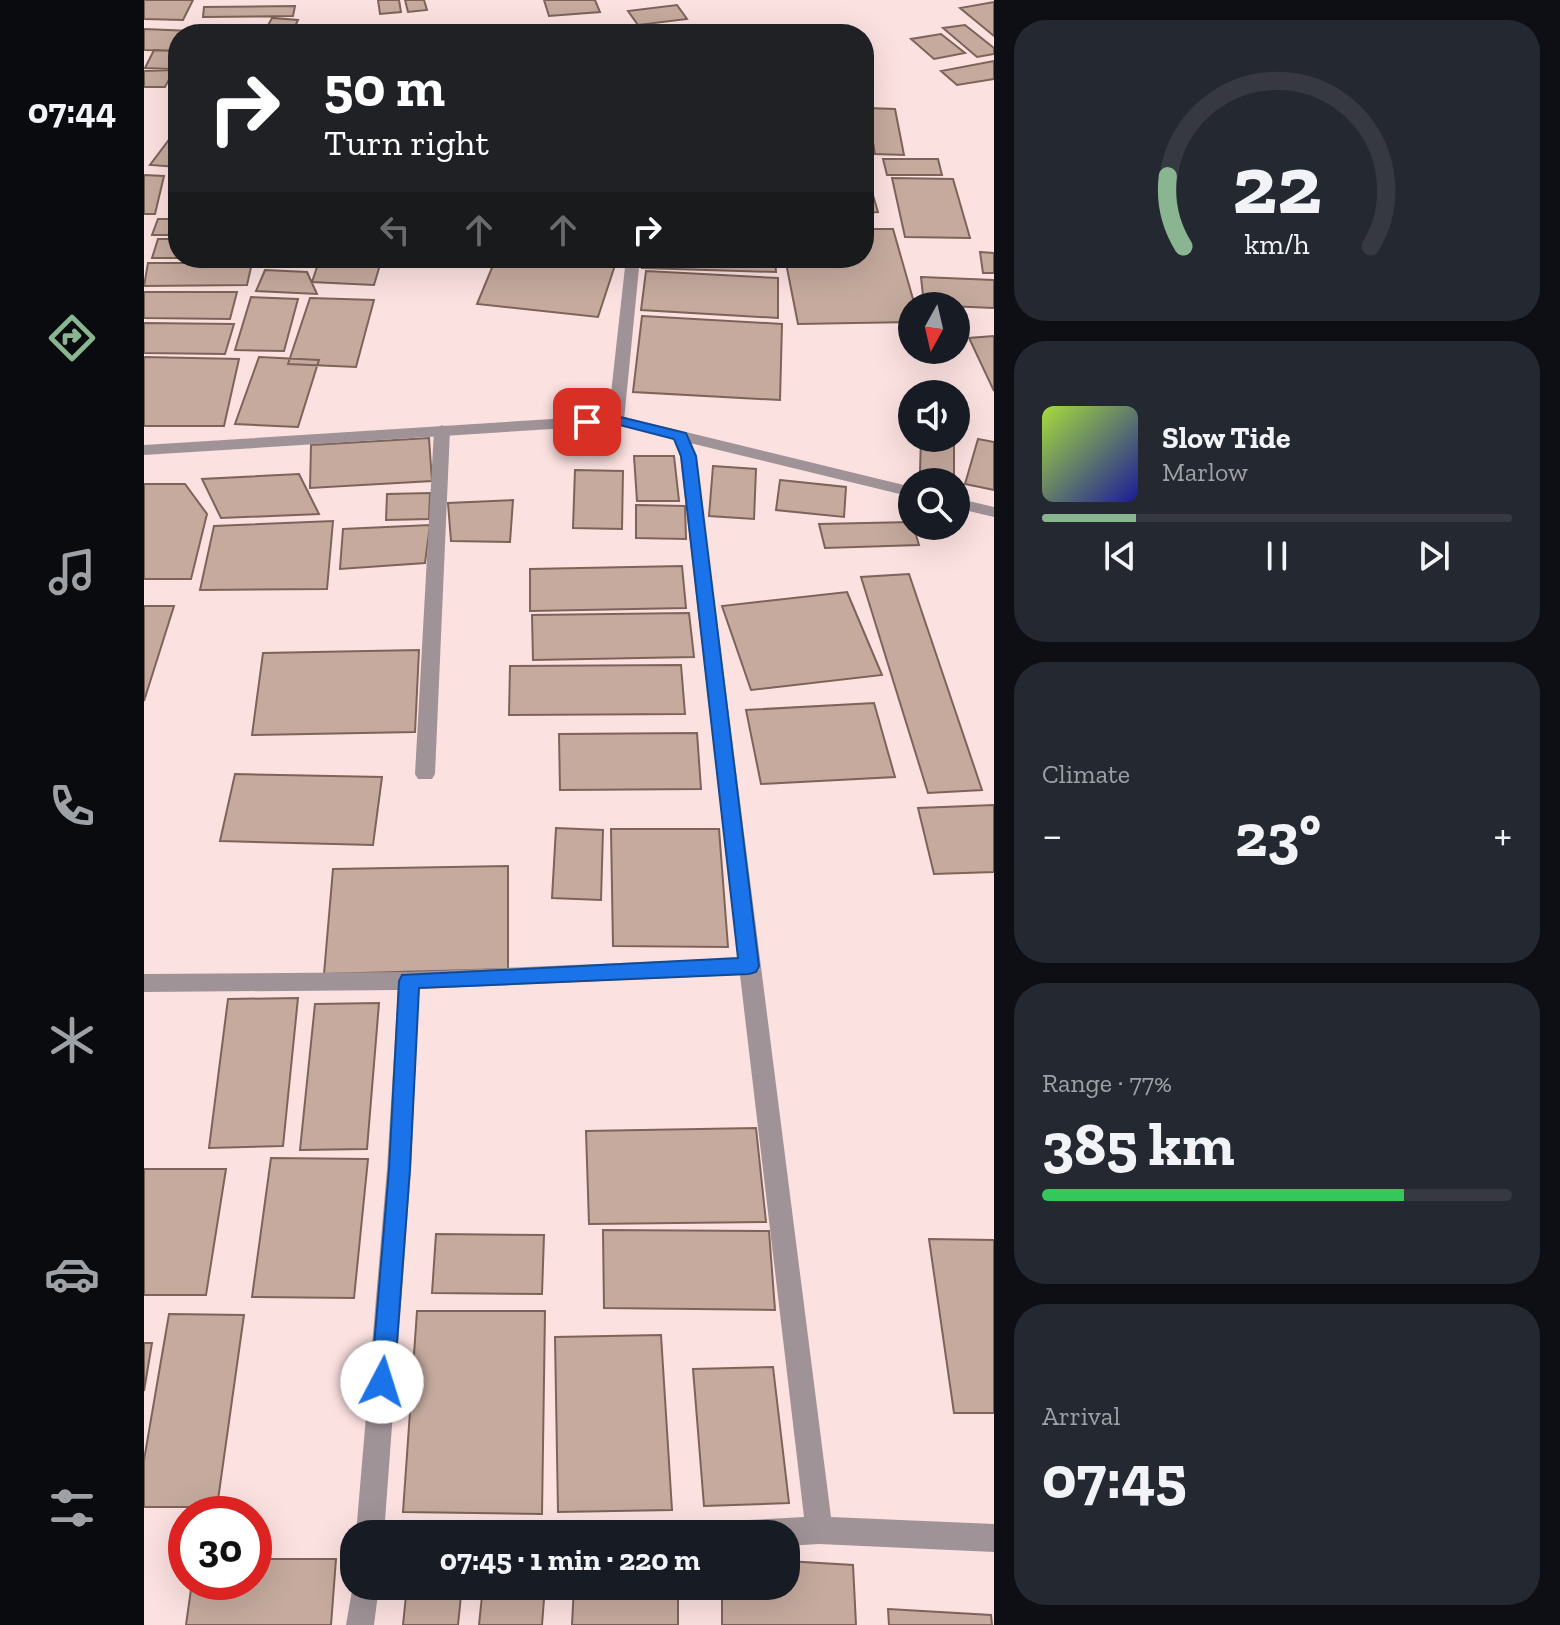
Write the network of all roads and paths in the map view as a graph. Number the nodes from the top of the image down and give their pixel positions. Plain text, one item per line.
1 (632, 268) edge
2 (616, 420) junction
3 (442, 430) junction
4 (681, 436) junction
5 (144, 450) edge
6 (898, 489) edge
7 (970, 506) edge
8 (994, 512) edge
9 (425, 774) dead end
10 (749, 966) junction
11 (409, 981) junction
12 (144, 983) edge
13 (371, 1520) edge
14 (819, 1530) junction
15 (800, 1531) edge
16 (994, 1538) edge
17 (363, 1600) edge
18 (360, 1625) edge

1 - 2 street
2 - 3 street
2 - 4 street
3 - 5 street
3 - 9 street
4 - 6 street
4 - 10 street
7 - 8 street
10 - 11 street
10 - 14 street
11 - 12 street
11 - 13 street
14 - 15 street
14 - 16 street
17 - 18 street

